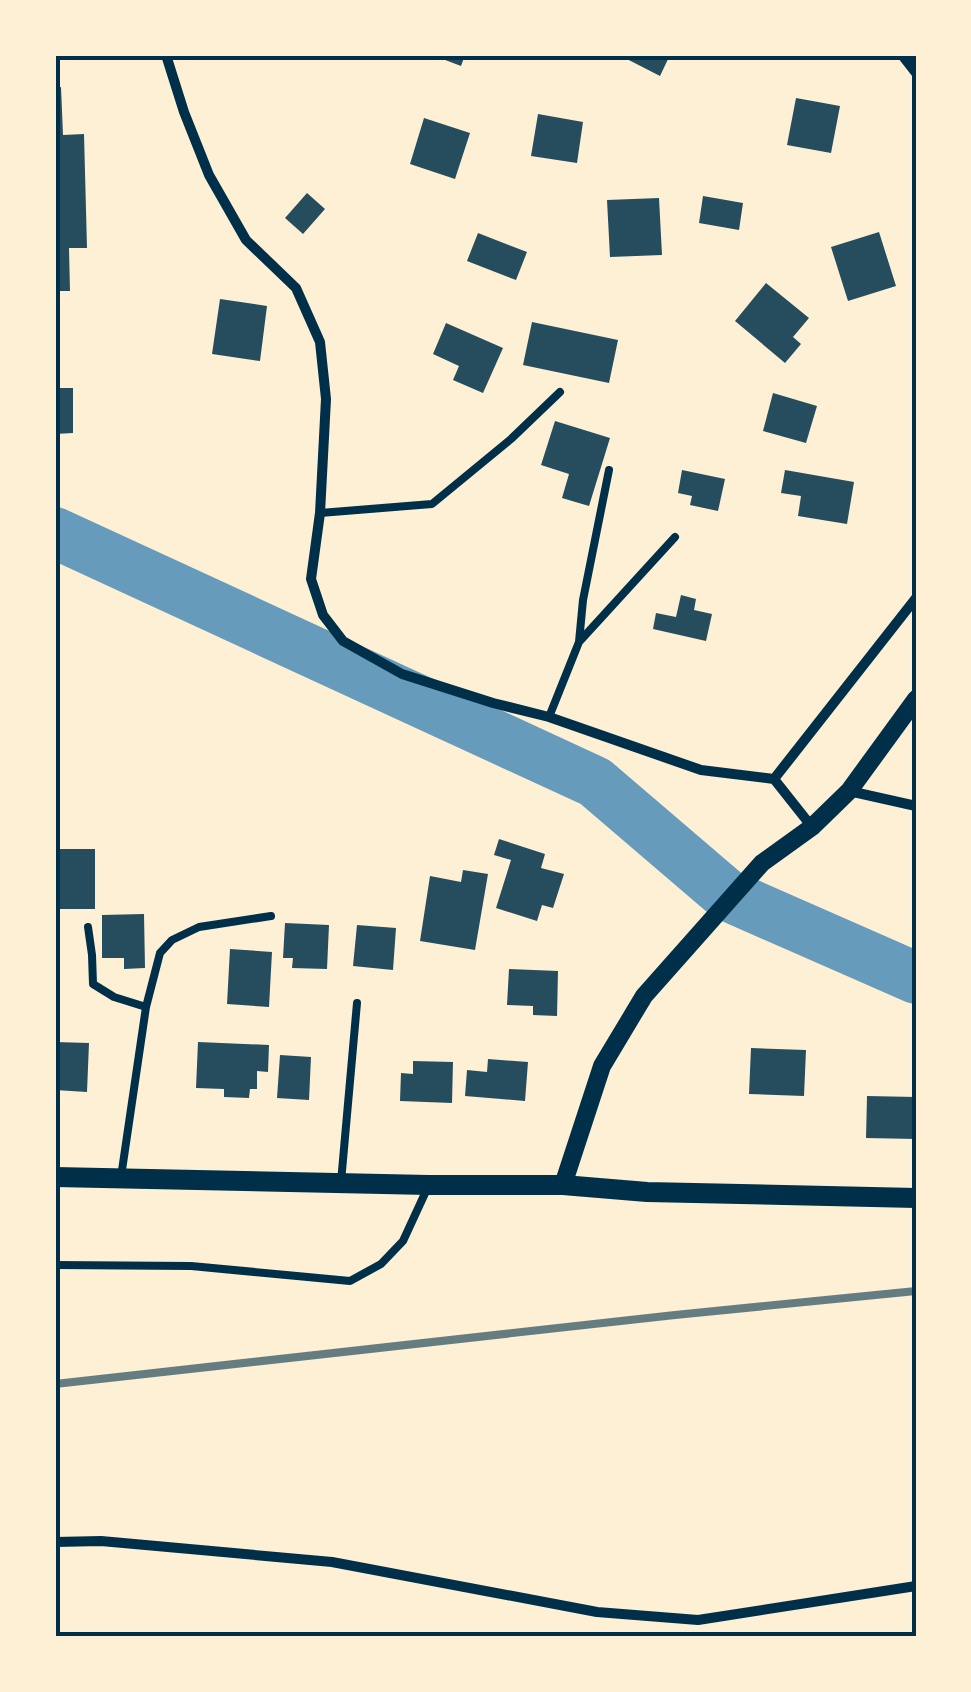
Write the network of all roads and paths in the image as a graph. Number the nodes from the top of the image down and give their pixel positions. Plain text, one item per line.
1 (166, 55) edge
2 (902, 55) edge
3 (916, 73) edge
4 (560, 392) dead end
5 (610, 470) dead end
6 (320, 513) junction
7 (675, 537) dead end
8 (916, 598) edge
9 (579, 642) junction
10 (916, 700) edge
11 (548, 717) junction
12 (774, 779) junction
13 (849, 791) junction
14 (916, 806) edge
15 (812, 826) junction
16 (272, 916) dead end
17 (88, 927) dead end
18 (357, 1003) dead end
19 (146, 1007) junction
20 (55, 1177) edge
21 (120, 1177) junction
22 (340, 1182) junction
23 (562, 1185) junction
24 (429, 1186) junction
25 (916, 1198) edge
26 (55, 1265) edge
27 (55, 1542) edge
28 (916, 1586) edge

1 - 6 street
2 - 3 street
4 - 6 lane
5 - 9 lane
6 - 11 street
7 - 9 lane
8 - 12 street
9 - 11 lane
10 - 13 street
11 - 12 street
12 - 15 street
13 - 14 street
13 - 15 street
15 - 23 street
16 - 19 lane
17 - 19 lane
18 - 22 lane
19 - 21 lane
20 - 21 main road
21 - 22 main road
22 - 24 main road
23 - 24 main road
23 - 25 main road
24 - 26 lane
27 - 28 street

